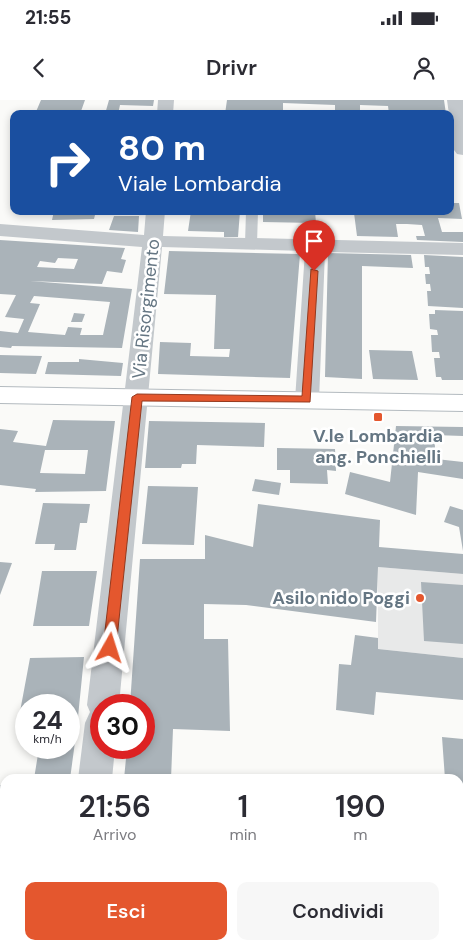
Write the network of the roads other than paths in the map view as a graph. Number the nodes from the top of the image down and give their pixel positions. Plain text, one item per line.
1 (455, 100) edge
2 (463, 150) edge
3 (156, 215) edge
4 (252, 215) edge
5 (0, 230) edge
6 (153, 241) junction
7 (251, 244) junction
8 (316, 246) junction
9 (463, 249) edge
10 (0, 395) edge
11 (137, 397) junction
12 (307, 400) junction
13 (463, 403) edge
14 (104, 694) edge
15 (97, 759) edge
16 (96, 774) edge

1 - 2 street
3 - 6 street, Via Risorgimento
4 - 7 lane
5 - 6 street
6 - 7 street
6 - 11 street, Via Risorgimento
7 - 8 street
8 - 9 street
8 - 12 street
10 - 11 street
11 - 12 street
11 - 14 street, Via Risorgimento
12 - 13 street
15 - 16 street

